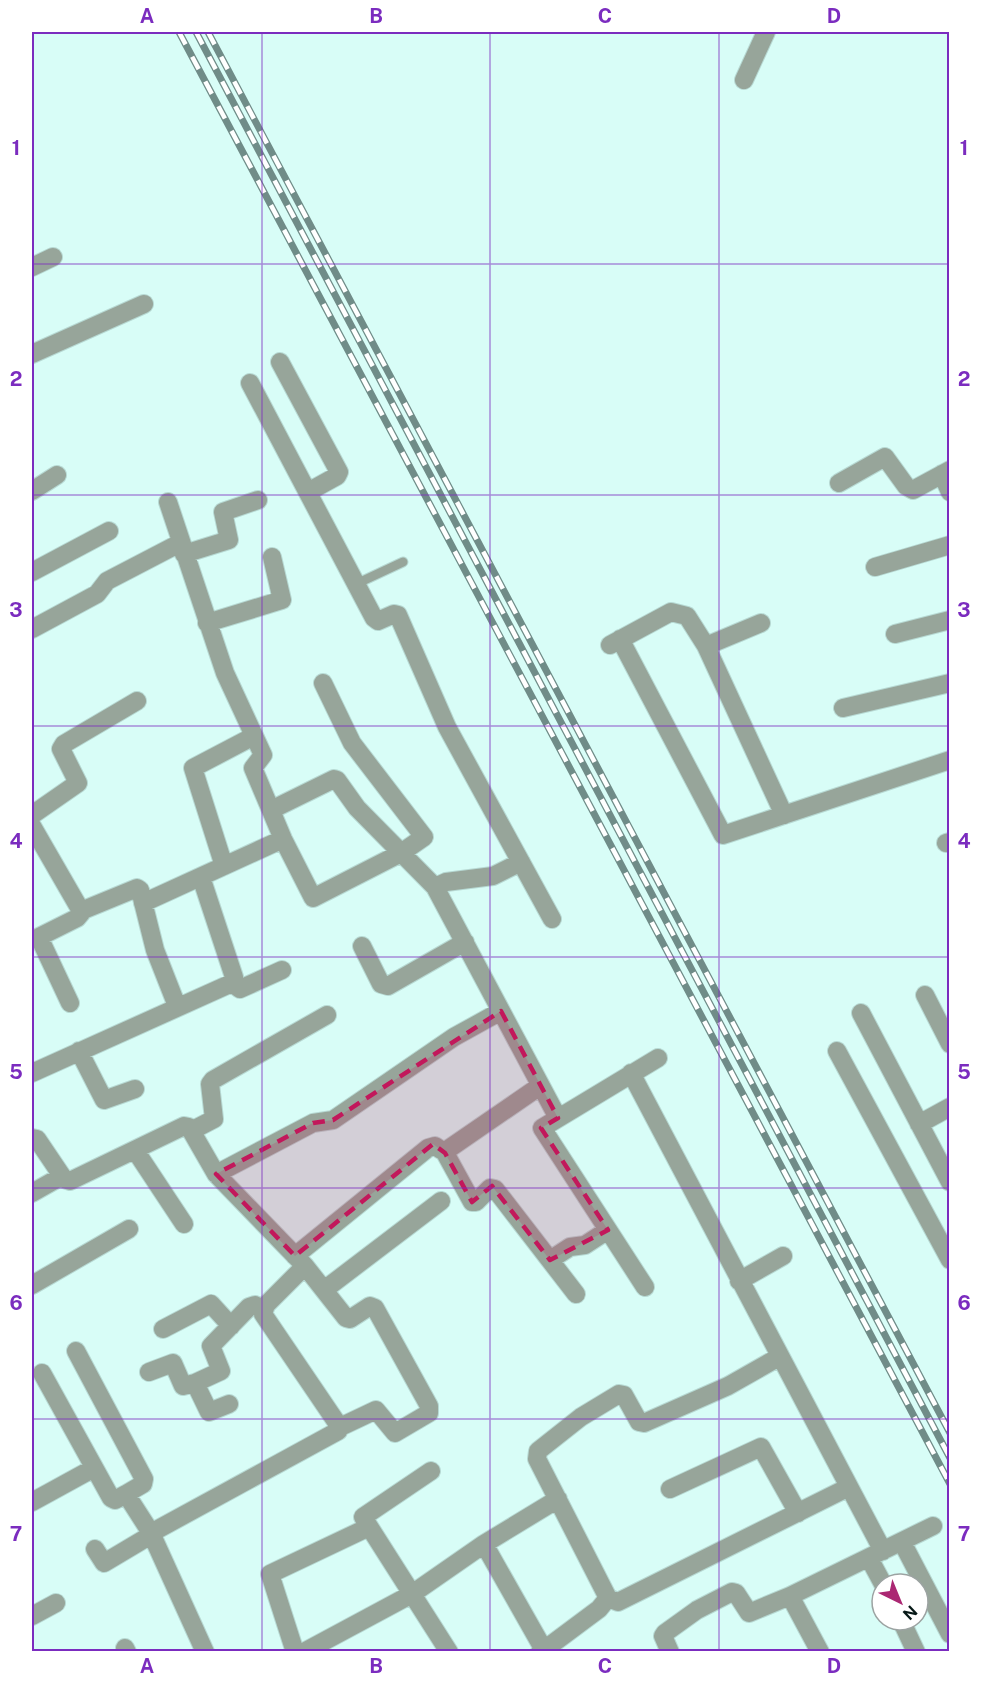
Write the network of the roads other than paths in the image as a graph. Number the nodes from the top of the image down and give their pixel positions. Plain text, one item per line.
1 (766, 32) edge
2 (744, 80) dead end
3 (53, 257) dead end
4 (32, 267) edge
5 (144, 304) dead end
6 (32, 354) edge
7 (280, 362) dead end
8 (250, 383) dead end
9 (946, 472) edge
10 (57, 475) dead end
11 (839, 483) dead end
12 (32, 491) edge
13 (308, 492) junction
14 (950, 492) edge
15 (258, 500) dead end
16 (168, 502) dead end
17 (109, 531) dead end
18 (950, 545) edge
19 (182, 548) junction
20 (272, 557) dead end
21 (403, 562) dead end
22 (876, 567) dead end
23 (32, 572) edge
24 (356, 584) junction
25 (950, 620) edge
26 (207, 623) junction
27 (760, 623) dead end
28 (32, 628) edge
29 (895, 634) dead end
30 (706, 645) junction
31 (323, 683) dead end
32 (950, 683) edge
33 (137, 701) dead end
34 (843, 708) dead end
35 (254, 736) junction
36 (950, 760) edge
37 (271, 810) junction
38 (32, 815) edge
39 (784, 815) junction
40 (32, 826) edge
41 (283, 839) junction
42 (38, 852) edge
43 (401, 853) junction
44 (521, 862) junction
45 (224, 866) junction
46 (201, 876) junction
47 (435, 887) junction
48 (143, 903) junction
49 (82, 912) junction
50 (552, 919) dead end
51 (465, 942) junction
52 (363, 946) dead end
53 (282, 970) dead end
54 (232, 983) junction
55 (925, 995) dead end
56 (70, 1003) dead end
57 (177, 1006) junction
58 (501, 1011) junction
59 (861, 1013) dead end
60 (327, 1016) dead end
61 (950, 1044) edge
62 (79, 1051) junction
63 (837, 1051) dead end
64 (658, 1058) dead end
65 (631, 1073) junction
66 (32, 1074) edge
67 (540, 1086) junction
68 (135, 1089) dead end
69 (950, 1107) edge
70 (558, 1118) junction
71 (919, 1124) junction
72 (192, 1131) junction
73 (32, 1138) edge
74 (135, 1149) junction
75 (444, 1151) junction
76 (216, 1174) junction
77 (62, 1176) junction
78 (950, 1182) edge
79 (32, 1193) edge
80 (441, 1201) dead end
81 (184, 1224) dead end
82 (129, 1229) dead end
83 (608, 1230) junction
84 (783, 1257) dead end
85 (550, 1260) junction
86 (950, 1260) edge
87 (300, 1261) junction
88 (739, 1281) junction
89 (32, 1285) edge
90 (645, 1287) dead end
91 (324, 1290) junction
92 (576, 1294) dead end
93 (264, 1310) junction
94 (231, 1326) junction
95 (163, 1329) dead end
96 (76, 1351) dead end
97 (779, 1356) junction
98 (149, 1372) dead end
99 (42, 1373) dead end
100 (195, 1383) junction
101 (229, 1404) dead end
102 (338, 1428) junction
103 (94, 1468) junction
104 (431, 1471) dead end
105 (849, 1487) junction
106 (670, 1489) dead end
107 (126, 1494) junction
108 (558, 1499) junction
109 (32, 1502) edge
110 (798, 1513) junction
111 (933, 1526) dead end
112 (369, 1527) junction
113 (151, 1534) junction
114 (902, 1542) junction
115 (484, 1544) junction
116 (94, 1549) dead end
117 (876, 1554) junction
118 (880, 1572) edge
119 (412, 1594) junction
120 (790, 1596) junction
121 (608, 1598) junction
122 (56, 1603) dead end
123 (32, 1616) edge
124 (907, 1632) edge
125 (950, 1634) edge
126 (542, 1651) edge
127 (205, 1652) edge
128 (295, 1652) edge
129 (304, 1652) edge
130 (449, 1652) edge
131 (670, 1652) edge
132 (820, 1652) edge
133 (916, 1652) edge

1 - 2 street
3 - 4 street
5 - 6 street
7 - 13 street
8 - 13 street
9 - 11 street
9 - 14 street
10 - 12 street
13 - 24 street
15 - 19 street
16 - 19 street
17 - 23 street
18 - 22 street
19 - 26 street
19 - 28 street
20 - 26 street
21 - 24 lane
24 - 44 street
25 - 29 street
26 - 35 street
27 - 30 street
30 - 39 street
30 - 39 street
31 - 43 street
32 - 34 street
33 - 38 street
35 - 37 street
35 - 45 street
36 - 39 street
37 - 41 street
37 - 43 street
40 - 42 street
41 - 43 street
41 - 45 street
42 - 49 street
43 - 47 street
44 - 47 street
44 - 50 street
45 - 46 street
46 - 48 street
46 - 54 street
47 - 51 street
48 - 49 street
48 - 57 street
49 - 56 street
51 - 52 street
51 - 58 street
53 - 54 street
54 - 57 street
55 - 61 street
57 - 62 street
58 - 67 street
58 - 76 street
59 - 71 street
60 - 72 street
62 - 66 street
62 - 68 street
63 - 86 street
64 - 65 street
65 - 70 street
65 - 88 street
67 - 70 street
67 - 75 street
69 - 71 street
70 - 83 street
71 - 78 street
72 - 74 street
72 - 76 street
73 - 77 street
74 - 77 street
74 - 81 street
75 - 85 street
75 - 87 street
76 - 87 street
77 - 79 street
80 - 91 street
82 - 89 street
83 - 85 street
83 - 90 street
84 - 88 street
85 - 92 street
87 - 91 street
87 - 93 street
88 - 97 street
91 - 102 street
93 - 94 street
93 - 102 street
94 - 95 street
94 - 100 street
96 - 107 street
97 - 105 street
97 - 108 street
98 - 100 street
99 - 103 street
100 - 101 street
102 - 113 street
103 - 107 street
103 - 109 street
104 - 112 street
105 - 110 street
105 - 117 street
106 - 110 street
107 - 113 street
108 - 115 street
108 - 121 street
110 - 121 street
111 - 114 street
112 - 119 street
112 - 128 street
113 - 116 street
113 - 127 street
114 - 117 street
114 - 125 street
115 - 119 street
115 - 126 street
117 - 118 street
117 - 120 street
119 - 129 street
119 - 130 street
120 - 131 street
120 - 132 street
121 - 126 street
122 - 123 street
124 - 133 street

